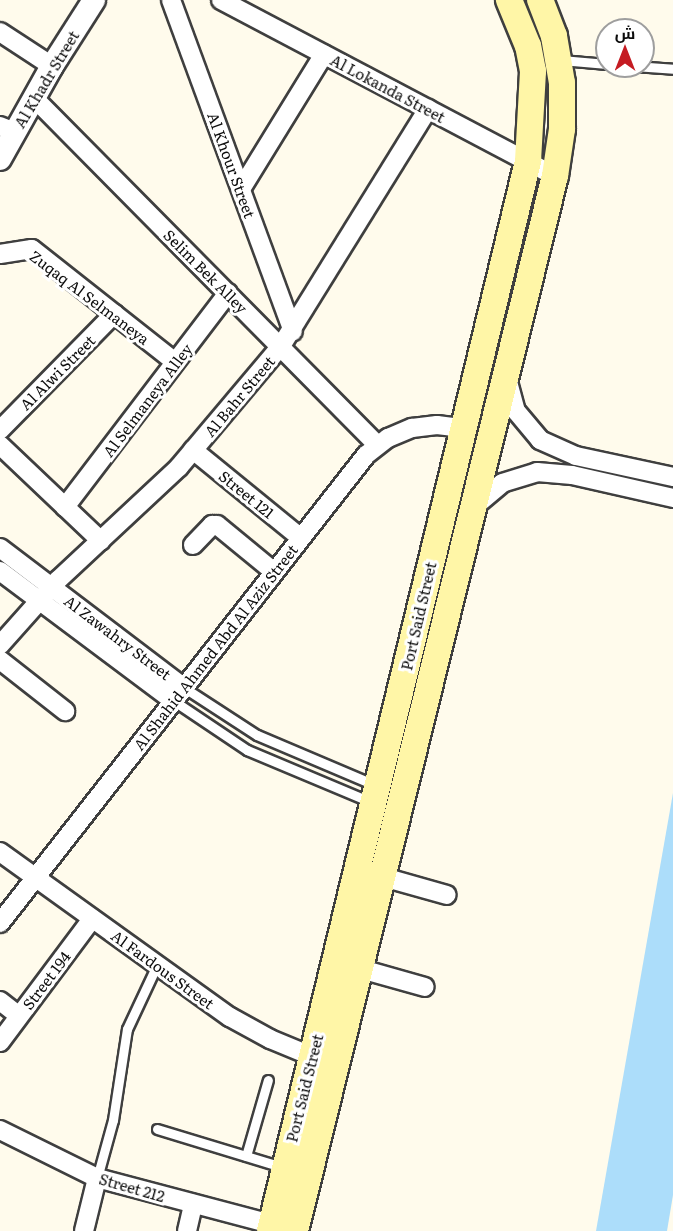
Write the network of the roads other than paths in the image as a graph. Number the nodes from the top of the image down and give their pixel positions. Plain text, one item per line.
1 (94, 0) edge
2 (171, 0) edge
3 (222, 0) edge
4 (509, 0) edge
5 (540, 0) edge
6 (0, 32) edge
7 (324, 54) junction
8 (559, 59) junction
9 (595, 63) edge
10 (52, 66) junction
11 (655, 68) edge
12 (673, 69) edge
13 (34, 98) junction
14 (428, 109) junction
15 (8, 129) edge
16 (0, 159) edge
17 (528, 161) junction
18 (555, 176) junction
19 (241, 189) junction
20 (0, 254) edge
21 (228, 293) junction
22 (114, 314) junction
23 (293, 330) junction
24 (281, 346) junction
25 (176, 362) junction
26 (507, 375) junction
27 (463, 428) junction
28 (0, 430) edge
29 (0, 445) edge
30 (377, 445) junction
31 (193, 450) junction
32 (673, 477) edge
33 (673, 498) edge
34 (475, 506) junction
35 (65, 507) junction
36 (301, 538) junction
37 (101, 541) junction
38 (193, 545) dead end
39 (0, 548) edge
40 (0, 570) edge
41 (273, 572) junction
42 (46, 594) junction
43 (0, 645) edge
44 (0, 660) edge
45 (177, 693) junction
46 (64, 711) dead end
47 (388, 799) junction
48 (0, 852) edge
49 (383, 877) junction
50 (36, 878) junction
51 (447, 895) dead end
52 (92, 919) junction
53 (0, 923) edge
54 (157, 965) junction
55 (360, 969) junction
56 (425, 987) dead end
57 (0, 1001) edge
58 (19, 1016) junction
59 (0, 1042) edge
60 (312, 1057) junction
61 (337, 1065) junction
62 (268, 1080) dead end
63 (157, 1129) dead end
64 (0, 1130) edge
65 (246, 1156) junction
66 (297, 1171) junction
67 (97, 1178) junction
68 (193, 1204) junction
69 (270, 1228) edge
70 (84, 1231) edge
71 (187, 1231) edge
72 (296, 1231) edge

1 - 10 street, Al Khadr Street
2 - 19 street, Al Khour Street
3 - 7 street, Al Lokanda Street
4 - 17 main road, Port Said Street
5 - 8 main road, Port Said Street
6 - 10 street
7 - 14 street, Al Lokanda Street
7 - 19 street
8 - 9 lane
8 - 18 main road, Port Said Street
10 - 13 street, Al Khadr Street
11 - 12 lane
13 - 15 street, Al Khadr Street
13 - 21 street, Selim Bek Alley
14 - 17 street, Al Lokanda Street
14 - 23 street, Al Bahr Street
15 - 16 street, Al Khadr Street
17 - 18 street, Al Lokanda Street
17 - 27 main road, Port Said Street
18 - 26 main road, Port Said Street
19 - 23 street, Al Khour Street
20 - 22 street, Zuqaq Al Selmaneya
21 - 24 street, Selim Bek Alley
21 - 25 street, Al Selmaneya Alley
22 - 25 street, Zuqaq Al Selmaneya
22 - 28 street, Al Alwi Street
23 - 24 street, Al Bahr Street
24 - 30 street, Selim Bek Alley
24 - 31 street, Al Bahr Street
25 - 35 street, Al Selmaneya Alley
26 - 32 street
26 - 34 main road, Port Said Street
27 - 30 street, Al Shahid Ahmed Abd Al Aziz Street
27 - 47 main road, Port Said Street
29 - 35 street
30 - 36 street, Al Shahid Ahmed Abd Al Aziz Street
31 - 36 street, Street 121
31 - 37 street, Al Bahr Street
33 - 34 street
34 - 47 main road, Port Said Street
35 - 37 street
36 - 41 street, Al Shahid Ahmed Abd Al Aziz Street
37 - 42 street, Al Bahr Street
38 - 41 street
39 - 42 street, Al Zawahry Street
40 - 42 street, Al Zawahry Street
41 - 45 street, Al Shahid Ahmed Abd Al Aziz Street
42 - 43 street, Al Bahr Street
42 - 45 street, Al Zawahry Street
44 - 46 street
45 - 47 lane, Al Zawahry Street
45 - 47 lane, Al Zawahry Street
45 - 50 street, Al Shahid Ahmed Abd Al Aziz Street
47 - 49 main road, Port Said Street
47 - 60 main road, Port Said Street
48 - 50 street, Al Fardous Street
49 - 51 street
49 - 55 main road, Port Said Street
50 - 52 street, Al Fardous Street
50 - 53 street, Al Shahid Ahmed Abd Al Aziz Street
52 - 54 street, Al Fardous Street
52 - 58 street, Street 194
54 - 60 street, Al Fardous Street
54 - 67 lane
55 - 56 street
55 - 61 main road, Port Said Street
57 - 58 street
58 - 59 street, Street 194
60 - 61 street, Al Fardous Street
60 - 66 main road, Port Said Street
61 - 66 main road, Port Said Street
62 - 65 lane
63 - 65 lane
64 - 67 street, Street 212
65 - 66 lane
66 - 69 main road, Port Said Street
66 - 72 main road, Port Said Street
67 - 68 street, Street 212
67 - 70 street
68 - 69 street, Street 212
68 - 71 street

